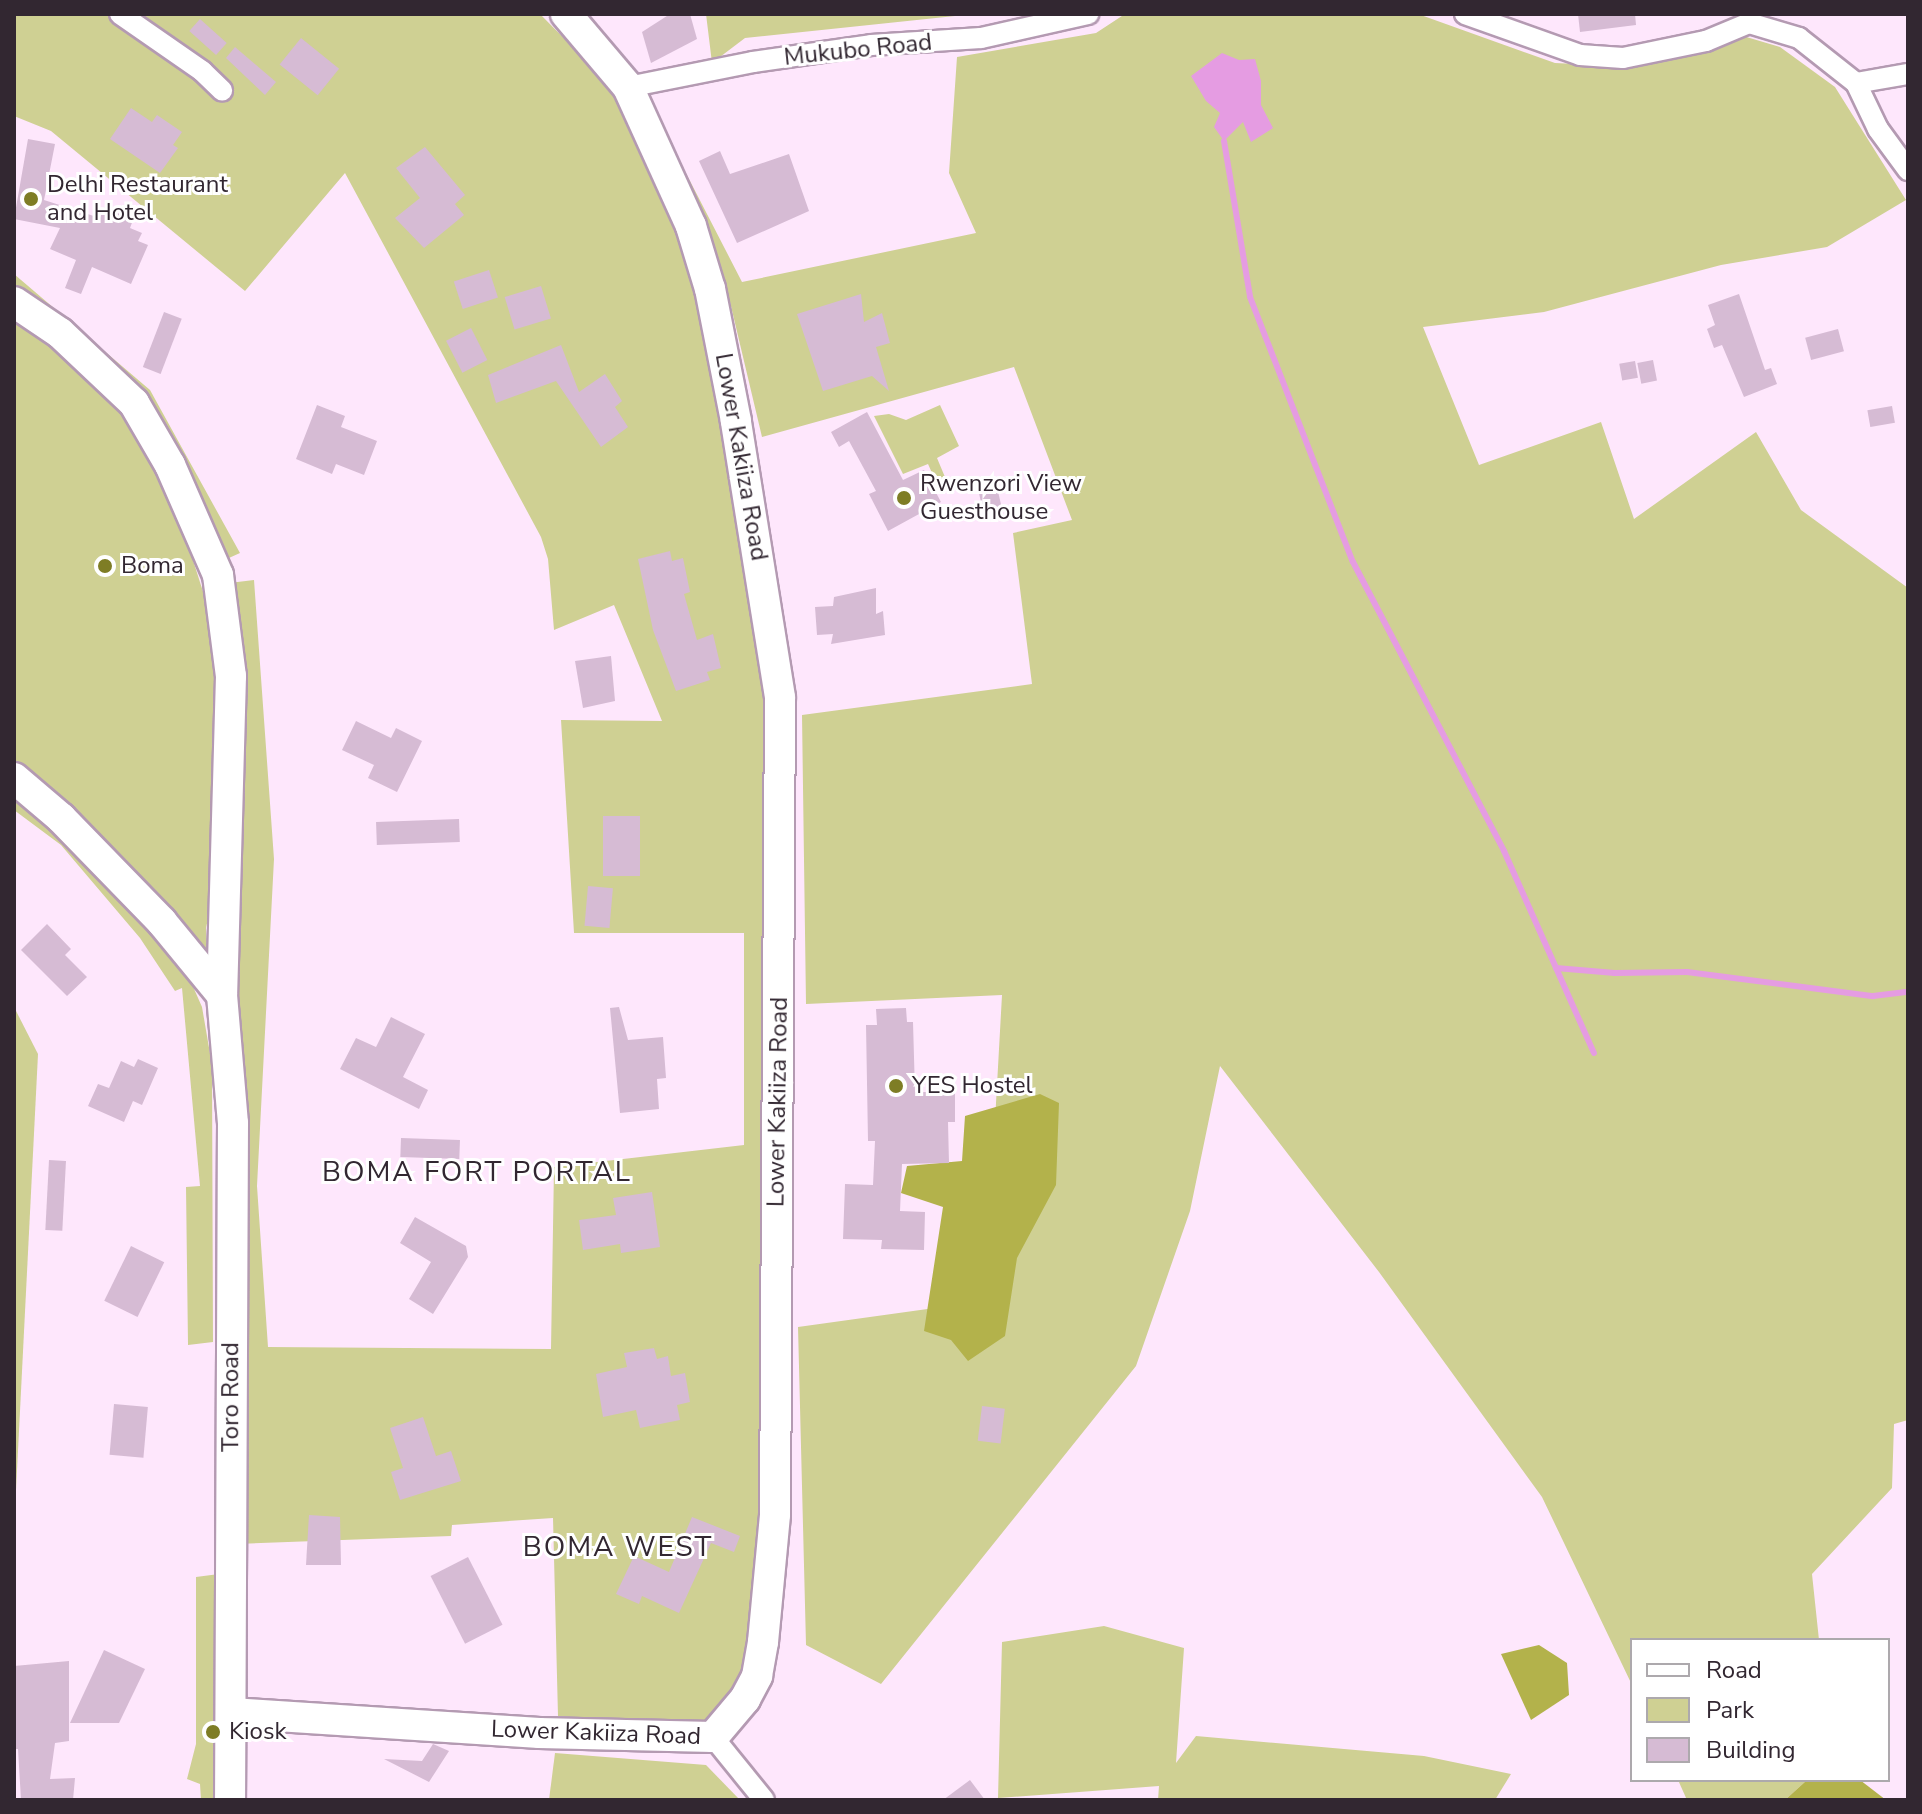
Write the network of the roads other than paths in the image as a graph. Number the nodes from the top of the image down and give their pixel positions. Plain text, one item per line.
1 (120, 14) edge
2 (566, 14) edge
3 (1088, 14) edge
4 (1465, 14) edge
5 (1908, 74) edge
6 (1856, 83) junction
7 (628, 87) junction
8 (222, 90) dead end
9 (1908, 170) edge
10 (14, 302) edge
11 (14, 778) edge
12 (222, 995) junction
13 (231, 1713) junction
14 (713, 1737) junction
15 (230, 1800) edge
16 (764, 1800) edge

1 - 8 street
2 - 7 main road, Lower Kakiiza Road
3 - 7 street, Mukubo Road
4 - 6 street
5 - 6 street
6 - 9 street
7 - 14 main road, Lower Kakiiza Road
10 - 12 main road, Toro Road
11 - 12 main road
12 - 13 main road, Toro Road
13 - 14 main road, Lower Kakiiza Road
13 - 15 main road, Toro Road
14 - 16 street

